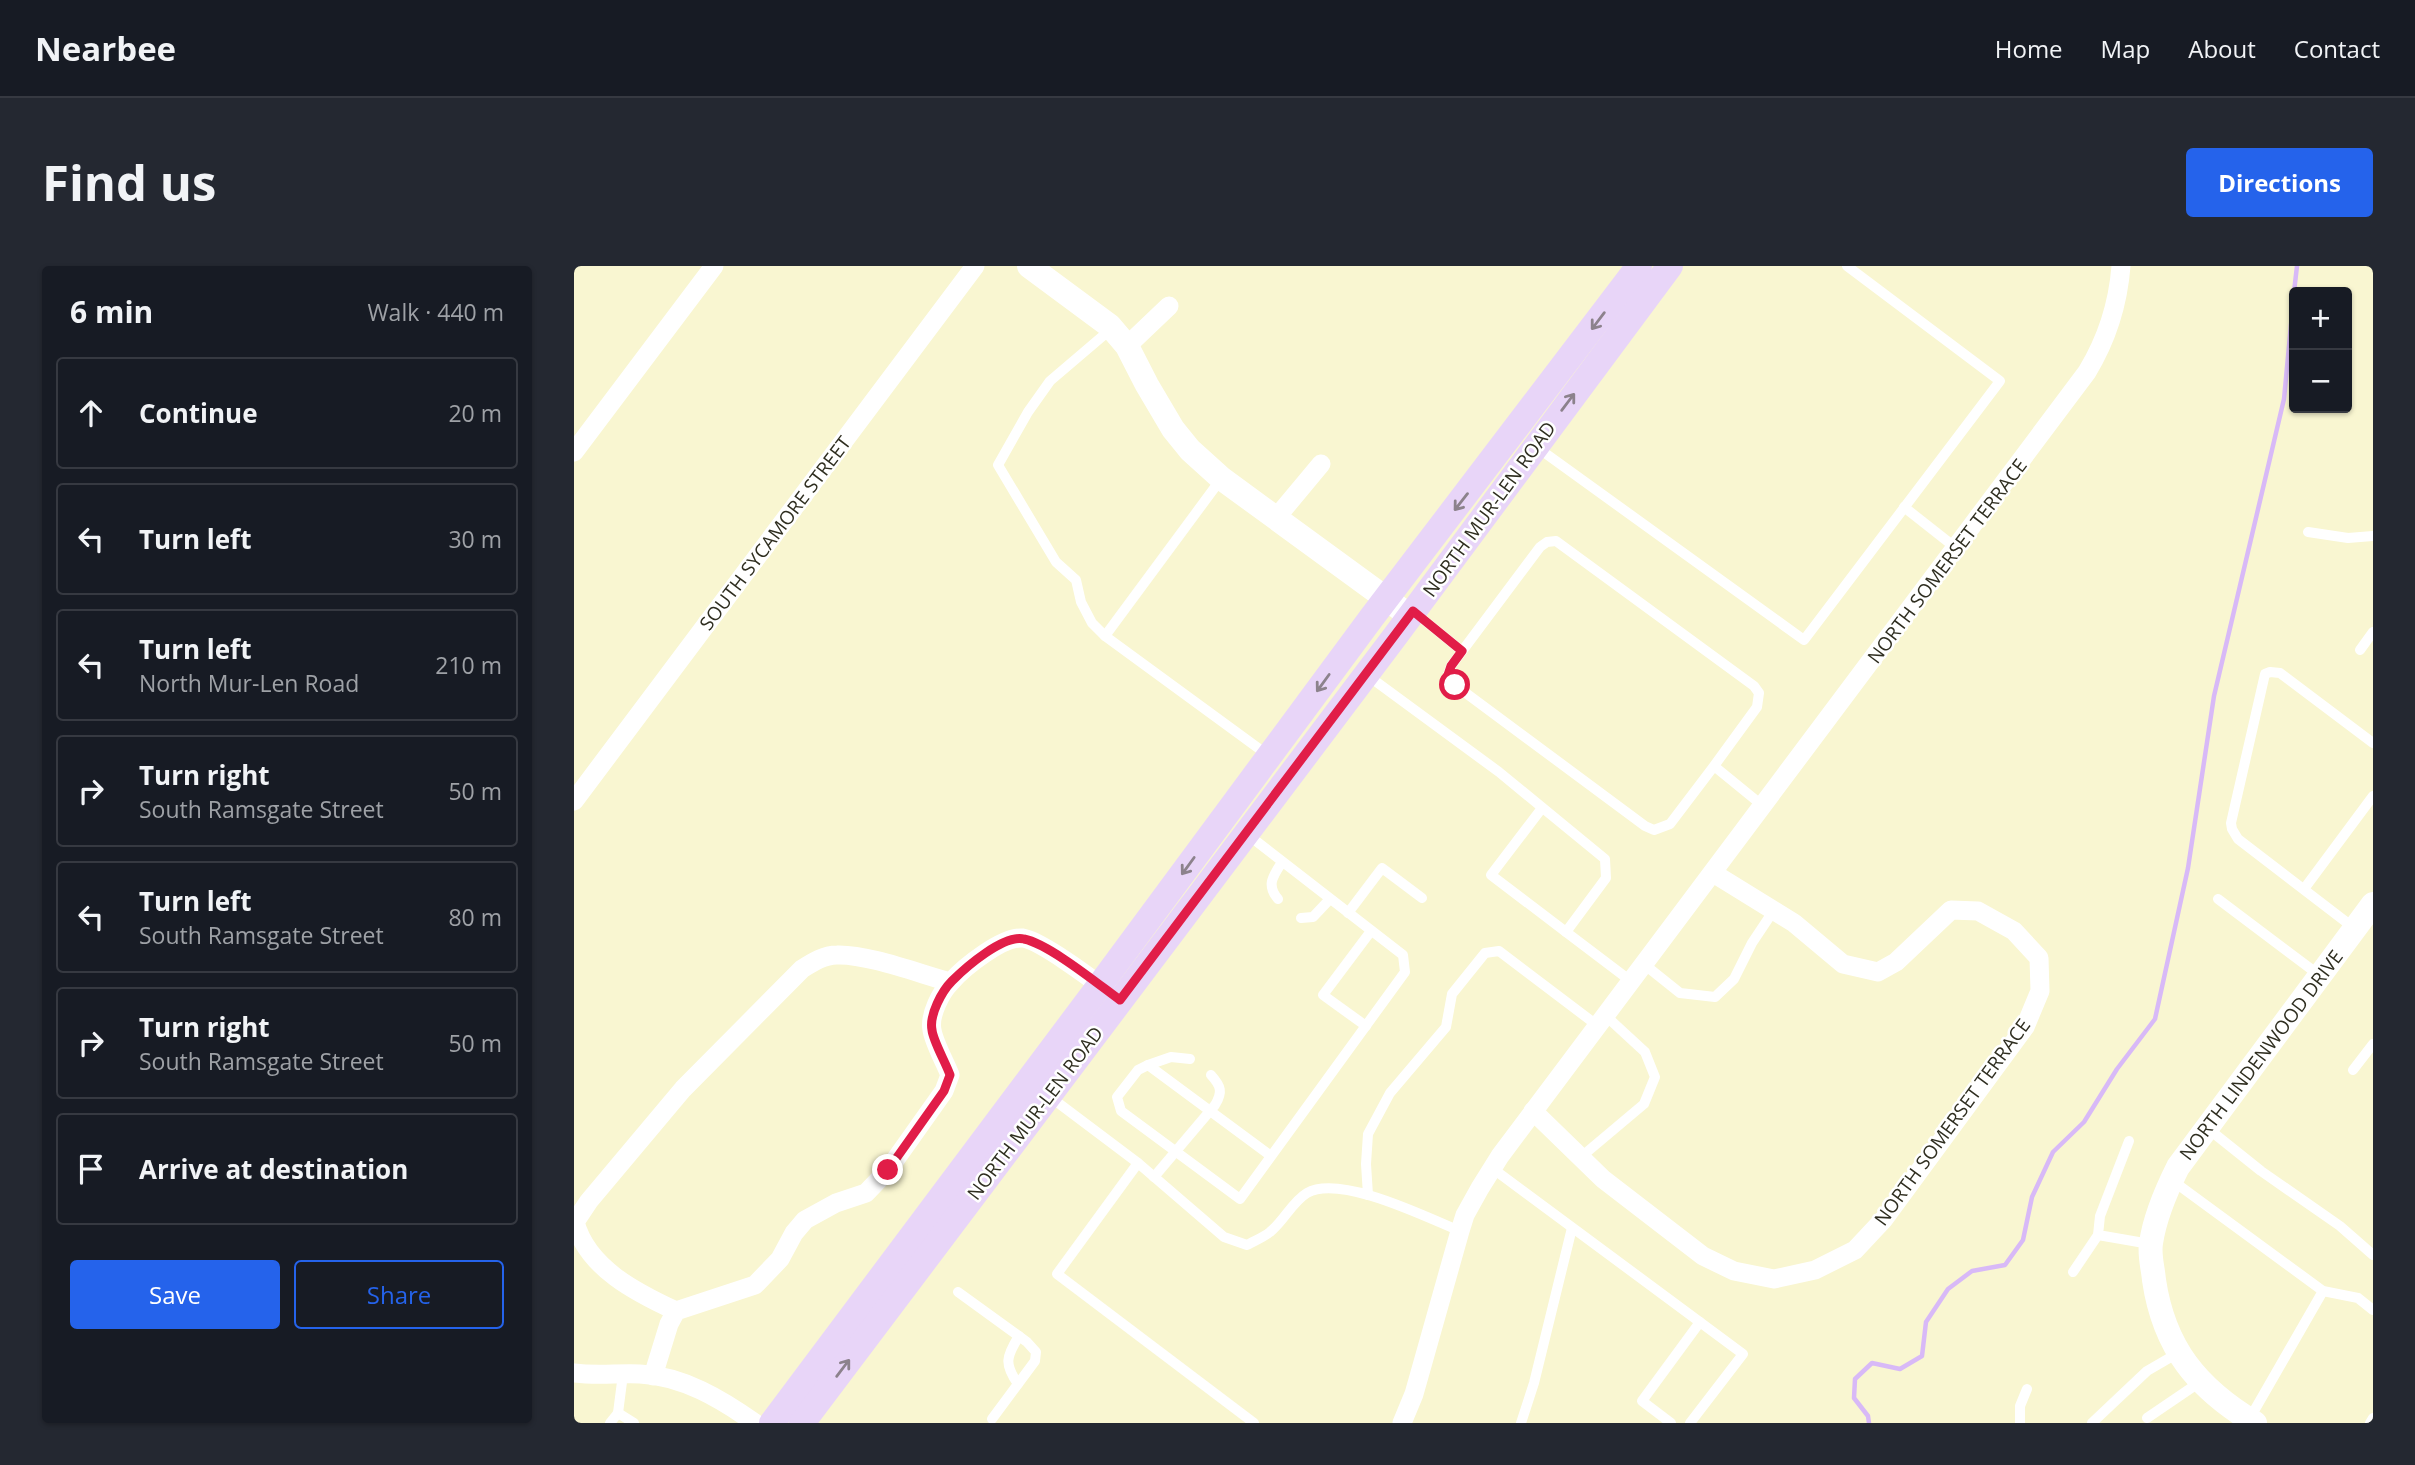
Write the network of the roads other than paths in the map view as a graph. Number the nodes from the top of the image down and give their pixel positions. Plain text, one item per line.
1 (714, 266) edge
2 (975, 266) edge
3 (1029, 266) edge
4 (1639, 266) edge
5 (1670, 266) edge
6 (1847, 266) edge
7 (2121, 266) edge
8 (1169, 306) dead end
9 (1120, 337) junction
10 (1535, 446) junction
11 (574, 452) edge
12 (1321, 464) dead end
13 (1222, 478) junction
14 (1904, 508) junction
15 (1276, 518) junction
16 (2308, 531) dead end
17 (2373, 536) edge
18 (1956, 548) junction
19 (1386, 599) junction
20 (1412, 614) junction
21 (2373, 632) edge
22 (1105, 636) junction
23 (2360, 650) dead end
24 (1462, 651) junction
25 (1366, 674) junction
26 (2373, 743) edge
27 (1269, 756) junction
28 (1714, 766) junction
29 (2373, 796) edge
30 (574, 801) edge
31 (1763, 806) junction
32 (1542, 808) junction
33 (1246, 834) junction
34 (1282, 862) junction
35 (1713, 873) junction
36 (2304, 889) junction
37 (1422, 898) dead end
38 (1330, 899) junction
39 (2218, 899) dead end
40 (1278, 900) dead end
41 (1774, 910) junction
42 (1348, 913) junction
43 (2367, 914) edge
44 (1301, 918) dead end
45 (1371, 931) junction
46 (1566, 932) junction
47 (1645, 965) junction
48 (2320, 975) junction
49 (950, 982) junction
50 (1632, 982) junction
51 (1110, 992) junction
52 (1602, 1021) junction
53 (1366, 1027) junction
54 (2373, 1044) edge
55 (1190, 1059) dead end
56 (1148, 1065) junction
57 (2353, 1070) dead end
58 (1211, 1074) dead end
59 (1038, 1089) junction
60 (1210, 1111) junction
61 (1533, 1111) junction
62 (2206, 1127) junction
63 (2129, 1141) dead end
64 (1176, 1151) junction
65 (1271, 1156) junction
66 (1581, 1157) junction
67 (1138, 1163) junction
68 (1492, 1168) junction
69 (1154, 1177) junction
70 (2172, 1180) junction
71 (1368, 1195) junction
72 (1572, 1228) junction
73 (1460, 1230) junction
74 (2098, 1235) junction
75 (2151, 1244) junction
76 (2373, 1255) edge
77 (2073, 1272) dead end
78 (2323, 1291) junction
79 (958, 1292) dead end
80 (2373, 1310) edge
81 (676, 1311) junction
82 (1700, 1322) junction
83 (1019, 1336) junction
84 (2178, 1353) junction
85 (574, 1373) edge
86 (623, 1374) junction
87 (653, 1376) junction
88 (2200, 1381) junction
89 (1018, 1384) junction
90 (2027, 1390) dead end
91 (618, 1413) junction
92 (2373, 1418) edge
93 (2147, 1419) dead end
94 (2252, 1421) edge
95 (993, 1422) edge
96 (610, 1423) edge
97 (634, 1423) edge
98 (755, 1423) edge
99 (772, 1423) edge
100 (802, 1423) edge
101 (1254, 1423) edge
102 (1402, 1423) edge
103 (1521, 1423) edge
104 (1671, 1423) edge
105 (1690, 1423) edge
106 (2020, 1423) edge
107 (2092, 1423) edge
108 (2370, 1423) edge

1 - 11 street
2 - 30 street, SOUTH SYCAMORE STREET
3 - 9 street
4 -> 19 main road, NORTH MUR-LEN ROAD
10 -> 5 main road, NORTH MUR-LEN ROAD
6 - 14 lane
7 - 18 street, NORTH SOMERSET TERRACE
8 - 9 street
9 - 13 street
9 - 22 lane
10 - 14 lane
10 - 20 main road, NORTH MUR-LEN ROAD
12 - 15 street
13 - 15 street
13 - 22 lane
14 - 18 lane
15 - 19 street
16 - 17 lane
18 - 31 street, NORTH SOMERSET TERRACE
19 - 20 street
19 -> 27 main road, NORTH MUR-LEN ROAD
20 - 24 lane
20 - 25 main road, NORTH MUR-LEN ROAD
21 - 23 lane
22 - 27 lane
24 - 28 lane
24 - 28 lane
25 - 32 lane
25 - 33 main road, NORTH MUR-LEN ROAD
26 - 36 lane
27 -> 51 main road, NORTH MUR-LEN ROAD
28 - 31 lane
29 - 36 lane
31 - 35 street, NORTH SOMERSET TERRACE
32 - 46 lane
32 - 46 lane
33 - 34 lane
33 - 51 main road, NORTH MUR-LEN ROAD
34 - 38 lane
34 - 40 lane
35 - 41 street, NORTH SOMERSET TERRACE
35 - 47 street, NORTH SOMERSET TERRACE
36 - 43 lane
37 - 42 lane
38 - 42 lane
38 - 44 lane
39 - 48 lane
41 - 47 lane
41 - 66 street, NORTH SOMERSET TERRACE
42 - 45 lane
43 - 48 street, NORTH LINDENWOOD DRIVE
45 - 53 lane
45 - 53 lane
46 - 50 lane
47 - 50 street, NORTH SOMERSET TERRACE
48 - 62 street, NORTH LINDENWOOD DRIVE
49 - 51 street
49 - 81 street
49 - 81 street
50 - 52 street, NORTH SOMERSET TERRACE
51 - 59 main road, NORTH MUR-LEN ROAD
52 - 61 street, NORTH SOMERSET TERRACE
52 - 66 lane
52 - 71 lane
53 - 65 lane
54 - 57 lane
55 - 56 lane
56 - 60 lane
56 - 64 lane
58 - 60 lane
59 - 67 lane
59 - 99 main road, NORTH MUR-LEN ROAD
100 -> 59 main road, NORTH MUR-LEN ROAD
60 - 64 lane
60 - 65 lane
61 - 66 street, NORTH SOMERSET TERRACE
61 - 68 street, NORTH SOMERSET TERRACE
62 - 70 street, NORTH LINDENWOOD DRIVE
62 - 76 lane
63 - 74 lane
64 - 65 lane
64 - 69 lane
67 - 69 lane
67 - 101 lane
68 - 72 lane
68 - 73 street, NORTH SOMERSET TERRACE
69 - 71 lane
70 - 75 street, NORTH LINDENWOOD DRIVE
70 - 78 lane
71 - 73 lane
72 - 82 lane
72 - 103 lane
73 - 102 street, NORTH SOMERSET TERRACE
74 - 75 lane
74 - 77 lane
75 - 84 street, NORTH LINDENWOOD DRIVE
78 - 80 lane
78 - 94 lane
79 - 83 lane
81 - 87 street
82 - 104 lane
82 - 105 lane
83 - 89 lane
83 - 89 lane
84 - 88 street, NORTH LINDENWOOD DRIVE
84 - 107 lane
85 - 86 street
86 - 87 street
86 - 91 lane
87 - 98 street
88 - 93 lane
88 - 94 street, NORTH LINDENWOOD DRIVE
89 - 95 lane
90 - 106 lane
91 - 96 lane
91 - 97 lane
92 - 108 lane

